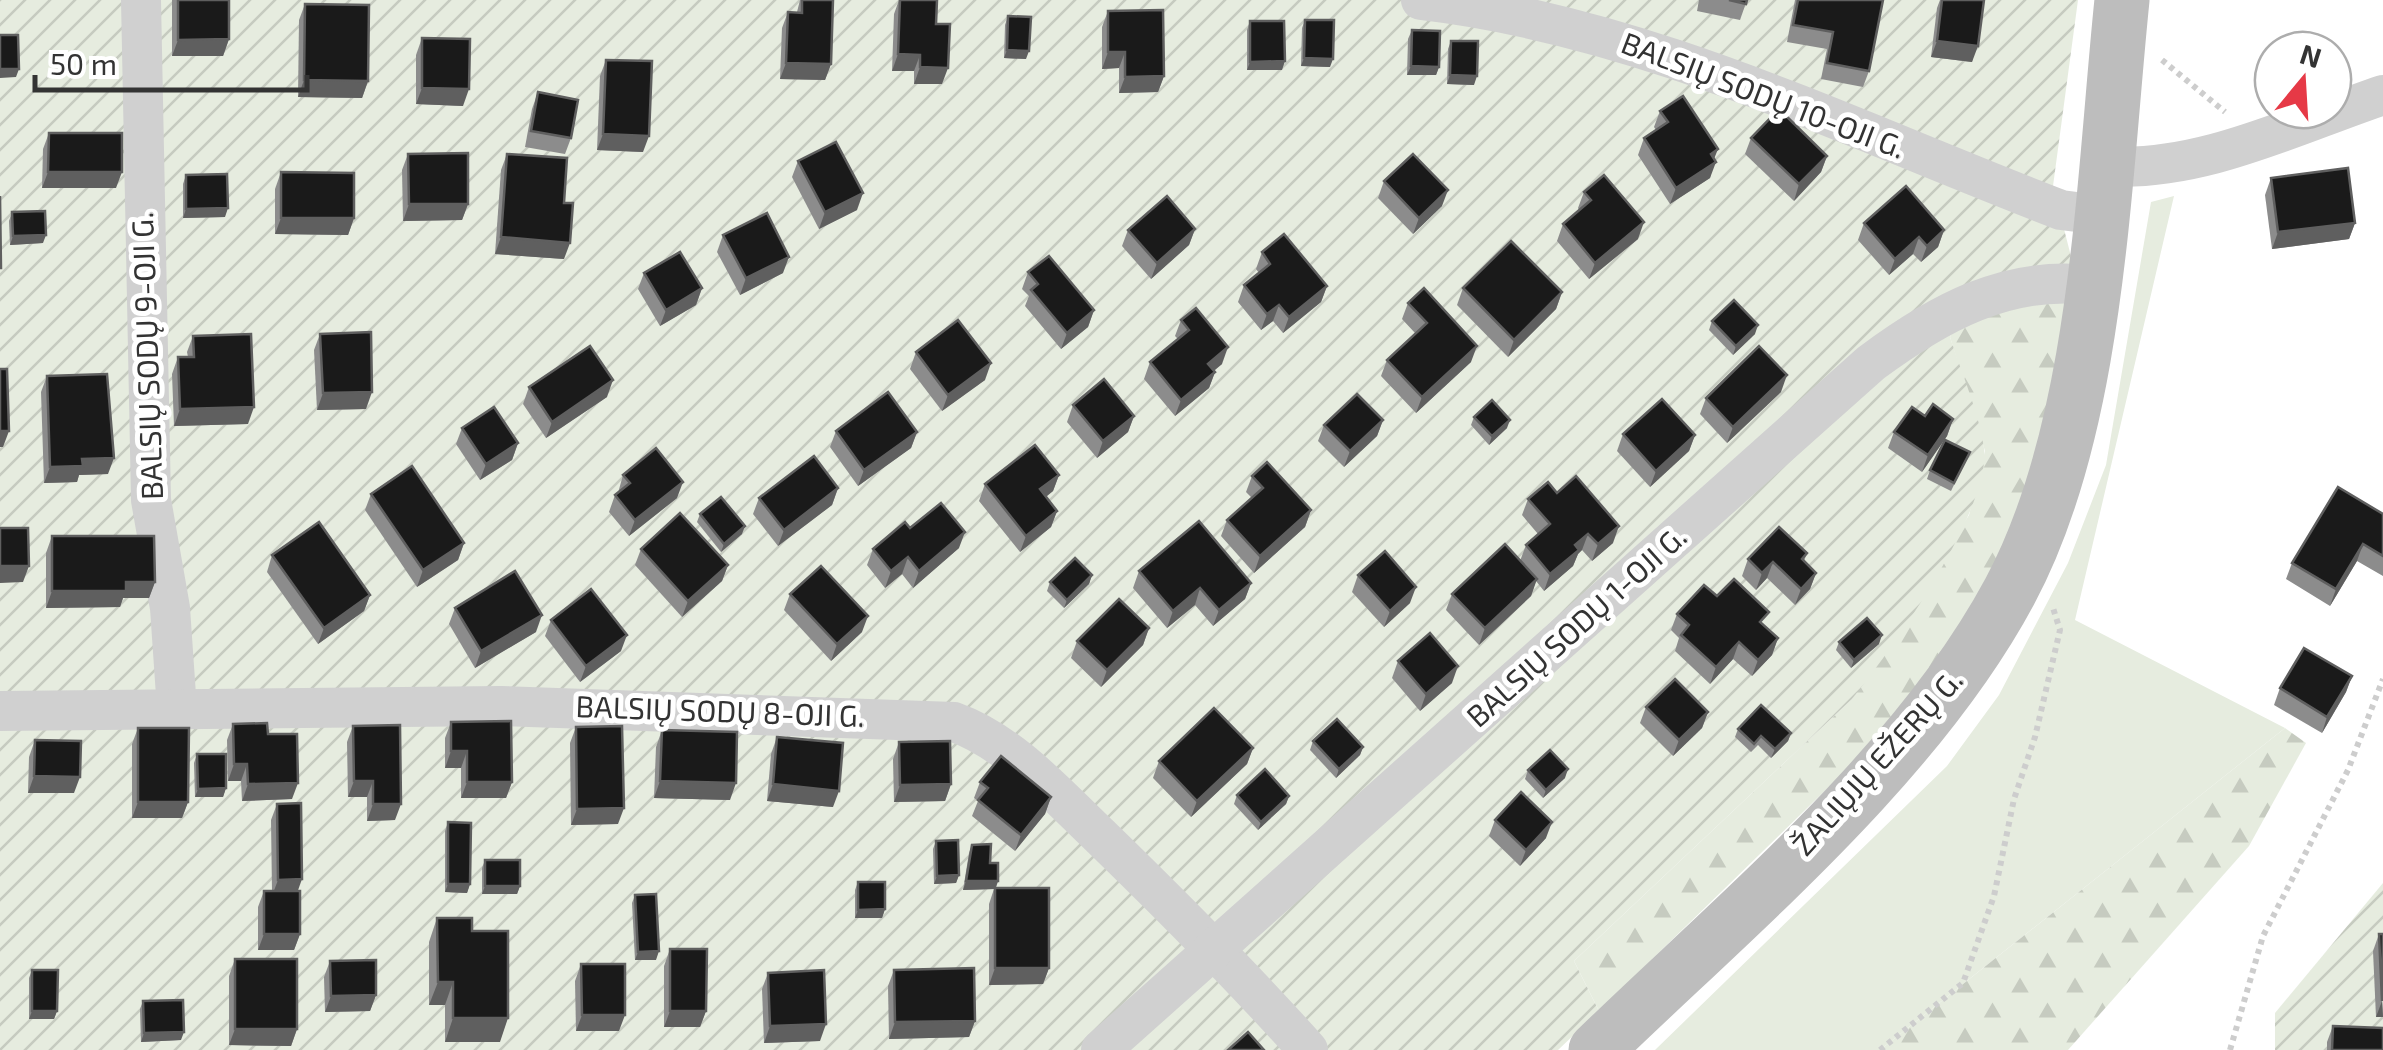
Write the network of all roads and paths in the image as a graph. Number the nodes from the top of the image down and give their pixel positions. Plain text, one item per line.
1 (141, 0) edge
2 (1420, 0) edge
3 (2122, 0) edge
4 (2152, 48) dead end
5 (2383, 96) edge
6 (2258, 136) junction
7 (2102, 190) junction
8 (2091, 285) junction
9 (2051, 602) dead end
10 (2383, 679) edge
11 (176, 710) junction
12 (0, 711) edge
13 (1217, 949) junction
14 (1101, 1050) edge
15 (1308, 1050) edge
16 (1596, 1050) edge
17 (1880, 1050) edge
18 (2230, 1050) edge

1 - 11 street, BALSIŲ SODŲ 9-OJI G.
2 - 7 street, BALSIŲ SODŲ 10-OJI G.
3 - 7 main road, ŽALIŲJŲ EŽERŲ G.
4 - 6 path
5 - 6 street, BALSIŲ SODŲ 10-OJI G.
6 - 7 street, BALSIŲ SODŲ 10-OJI G.
7 - 8 main road, ŽALIŲJŲ EŽERŲ G.
8 - 13 street, BALSIŲ SODŲ 1-OJI G.
8 - 16 main road, ŽALIŲJŲ EŽERŲ G.
9 - 17 path
10 - 18 path
11 - 12 street, BALSIŲ SODŲ 8-OJI G.
11 - 13 street, BALSIŲ SODŲ 8-OJI G.
13 - 14 street, BALSIŲ SODŲ 1-OJI G.
13 - 15 street, BALSIŲ SODŲ 8-OJI G.

